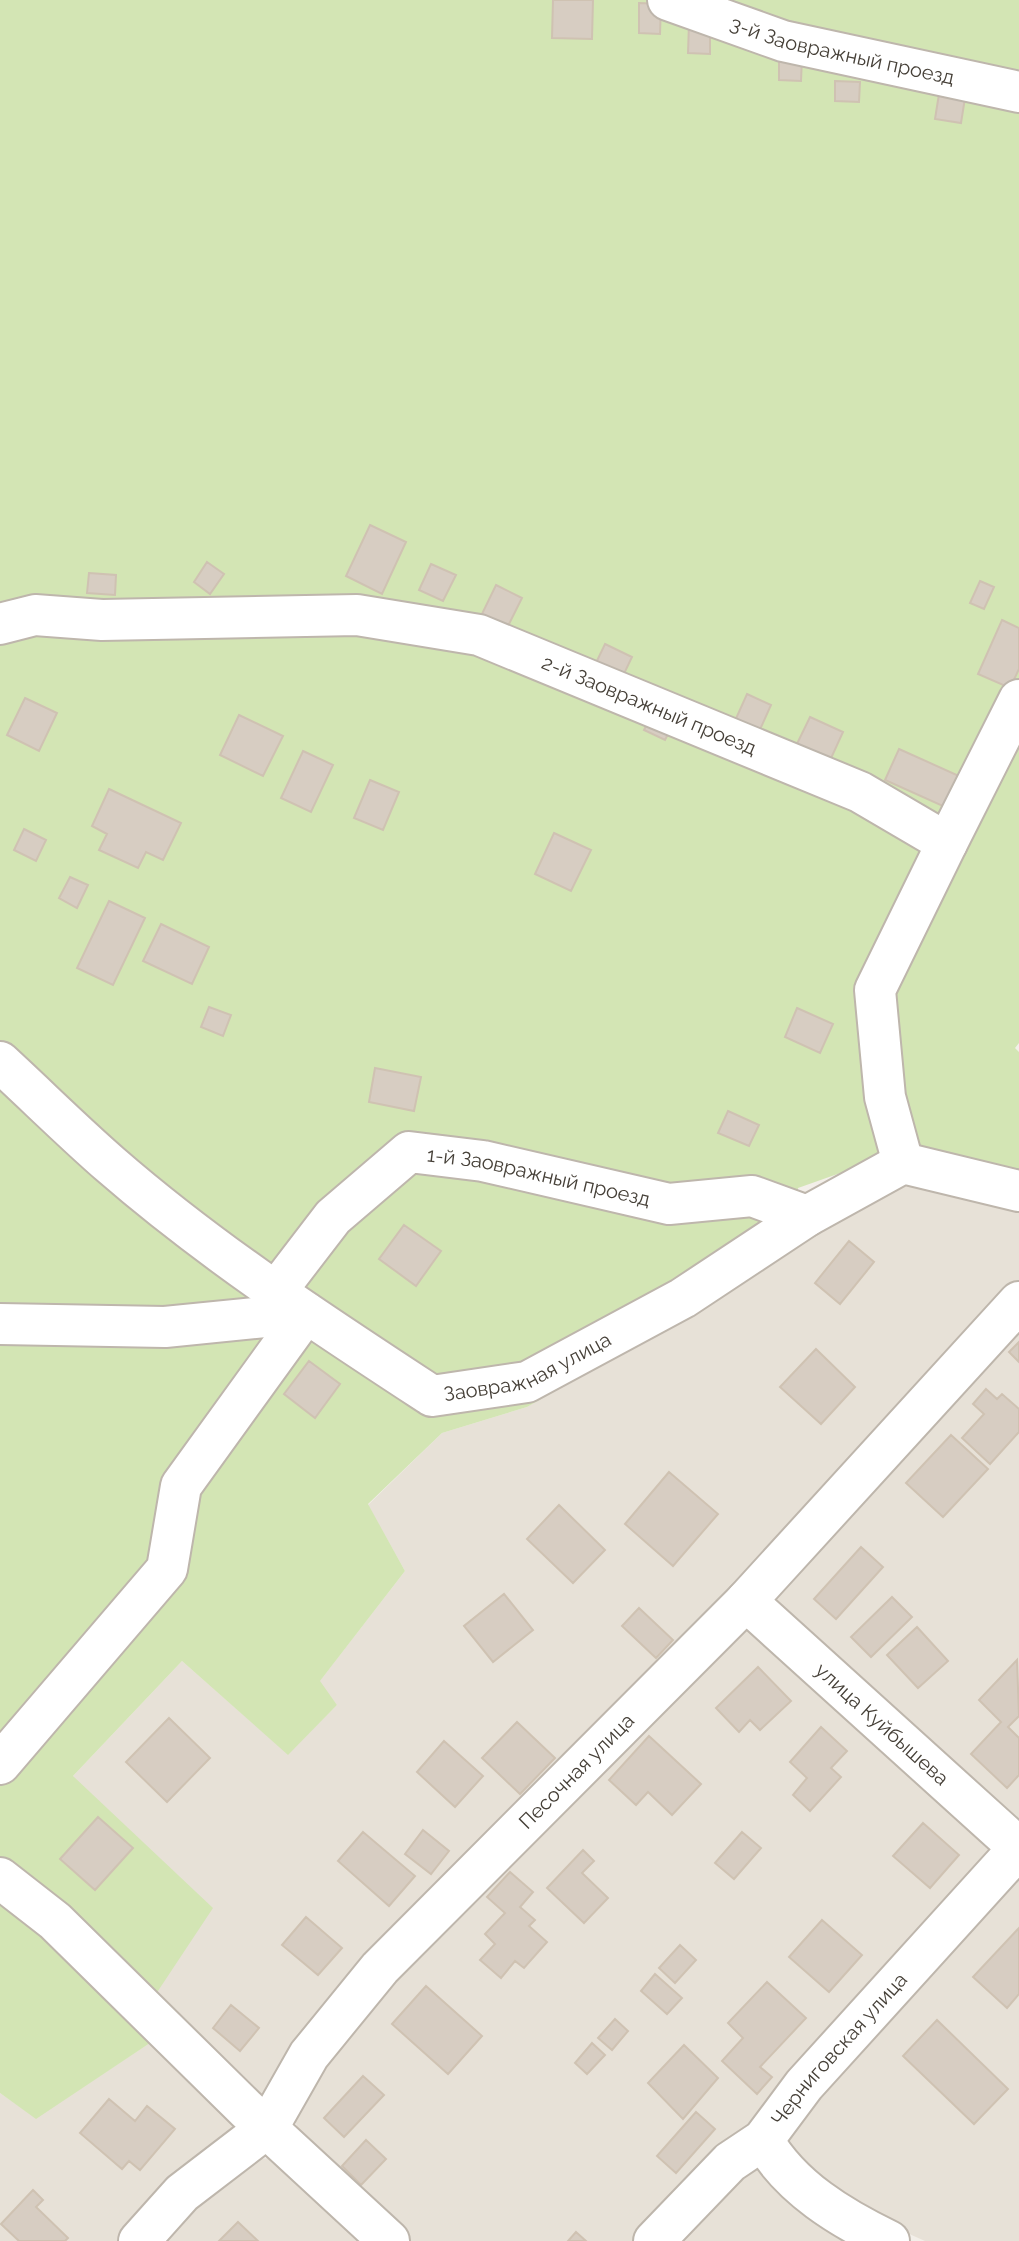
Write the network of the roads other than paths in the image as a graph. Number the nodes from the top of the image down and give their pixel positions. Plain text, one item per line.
1 (668, 0) edge
2 (1019, 92) edge
3 (0, 624) edge
4 (1019, 700) edge
5 (947, 843) junction
6 (0, 1062) edge
7 (903, 1163) junction
8 (1019, 1191) edge
9 (807, 1216) junction
10 (291, 1302) junction
11 (1019, 1302) edge
12 (0, 1324) edge
13 (746, 1601) junction
14 (0, 1764) edge
15 (1019, 1848) edge
16 (0, 1878) edge
17 (268, 2127) junction
18 (763, 2140) junction
19 (139, 2241) edge
20 (389, 2241) edge
21 (654, 2241) edge
22 (889, 2241) edge

1 - 2 street, 3-й Заовражный проезд
3 - 5 street, 2-й Заовражный проезд
4 - 5 street
5 - 7 street
6 - 10 street, Заовражная улица
7 - 8 street
7 - 9 street, Заовражная улица
9 - 10 street, Заовражная улица
9 - 10 street, 1-й Заовражный проезд
10 - 12 street
10 - 14 street
11 - 13 street, Песочная улица
13 - 15 street, улица Куйбышева
13 - 17 street, Песочная улица
15 - 18 street, Черниговская улица
16 - 17 street
17 - 19 street, Песочная улица
17 - 20 street
18 - 21 street, Черниговская улица
18 - 22 street

